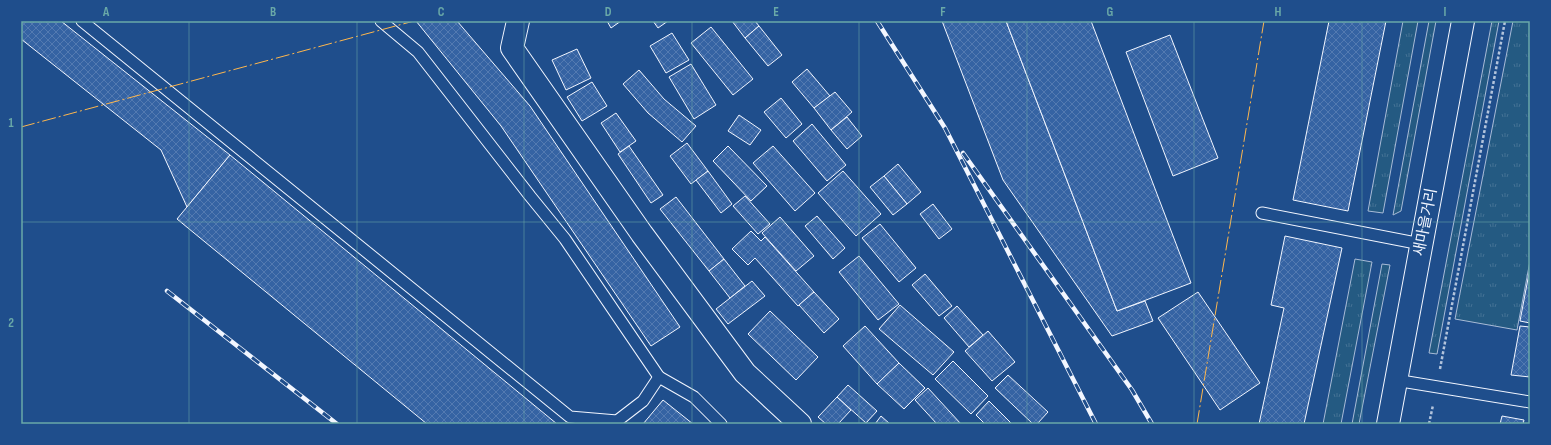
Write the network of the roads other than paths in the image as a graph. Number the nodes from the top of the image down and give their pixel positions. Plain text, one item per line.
1 (82, 21) edge
2 (382, 21) edge
3 (518, 21) edge
4 (1463, 21) edge
5 (1262, 213) dead end
6 (1421, 244) junction
7 (659, 377) junction
8 (1396, 380) junction
9 (1530, 402) edge
10 (721, 424) edge
11 (800, 424) edge
12 (1388, 424) edge

1 - 7 lane
2 - 7 lane
3 - 11 street
4 - 6 street, 새마을거리
5 - 6 lane
6 - 8 street, 새마을거리
7 - 10 lane
8 - 9 lane
8 - 12 street, 새마을거리

